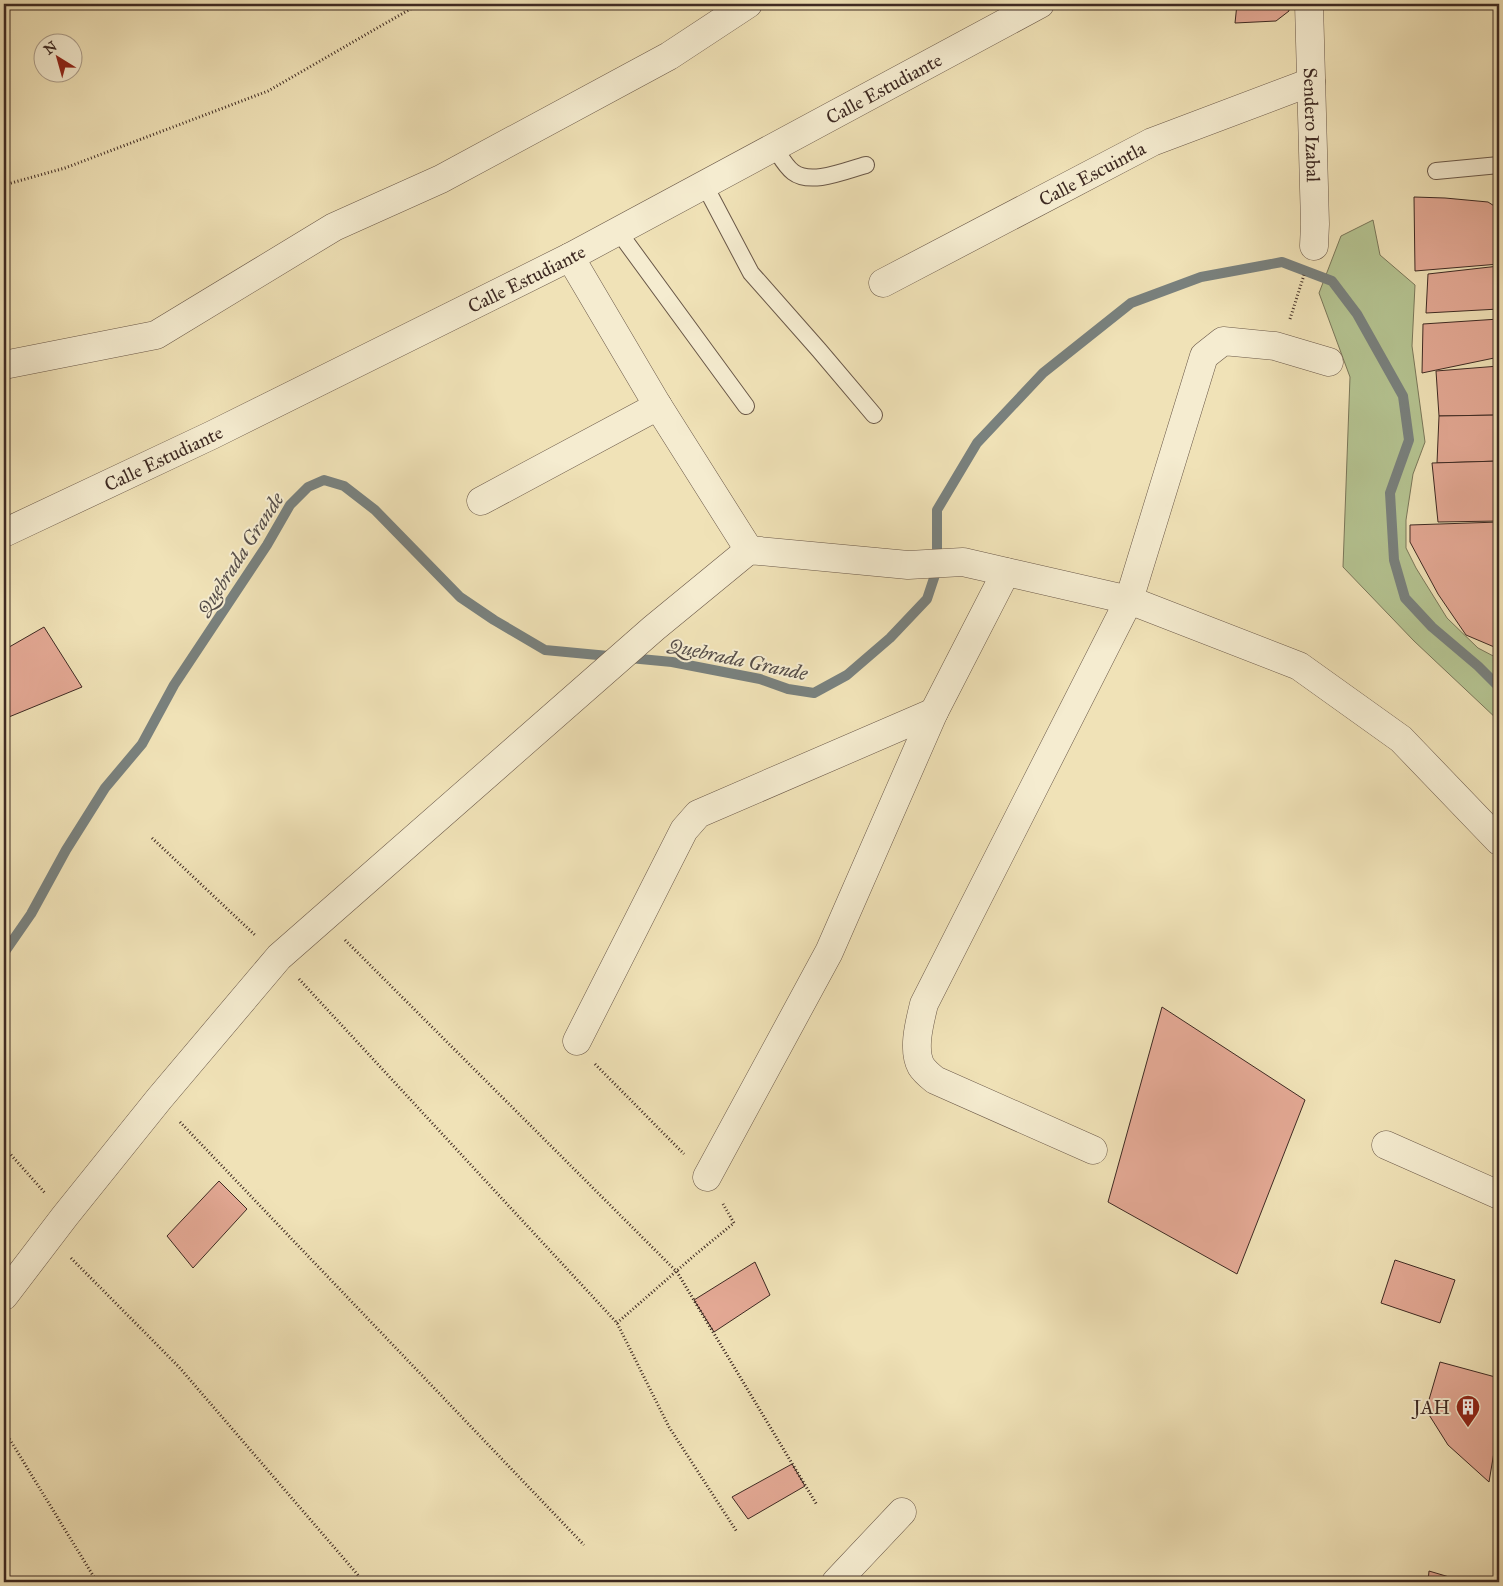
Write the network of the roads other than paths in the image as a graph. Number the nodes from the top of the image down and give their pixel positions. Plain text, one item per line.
1 (748, 4) edge
2 (1040, 4) edge
3 (1309, 4) edge
4 (1311, 82) junction
5 (774, 147) junction
6 (866, 165) dead end
7 (1499, 165) edge
8 (1436, 171) dead end
9 (704, 184) junction
10 (618, 231) junction
11 (1314, 246) road end
12 (570, 256) junction
13 (882, 283) dead end
14 (1329, 362) dead end
15 (4, 365) edge
16 (658, 406) junction
17 (746, 406) dead end
18 (874, 415) dead end
19 (481, 501) dead end
20 (4, 533) edge
21 (749, 550) junction
22 (1006, 572) junction
23 (1129, 600) junction
24 (934, 712) junction
25 (1499, 842) edge
26 (577, 1041) road end
27 (1386, 1145) dead end
28 (1093, 1150) dead end
29 (708, 1177) road end
30 (1499, 1195) edge
31 (4, 1296) edge
32 (902, 1512) dead end
33 (836, 1582) edge

1 - 15 street
2 - 5 street, Calle Estudiante
3 - 4 street, Sendero Izabal
4 - 11 street, Sendero Izabal
4 - 13 street, Calle Escuintla
5 - 6 lane
5 - 9 street, Calle Estudiante
7 - 8 lane
9 - 10 street, Calle Estudiante
9 - 18 lane
10 - 12 street, Calle Estudiante
10 - 17 lane
12 - 16 street
12 - 20 street, Calle Estudiante
14 - 23 street
16 - 19 street
16 - 21 street
21 - 22 street
21 - 31 street
22 - 23 street
22 - 24 street
23 - 25 street
23 - 28 street
24 - 26 street
24 - 29 street
27 - 30 street
32 - 33 street

